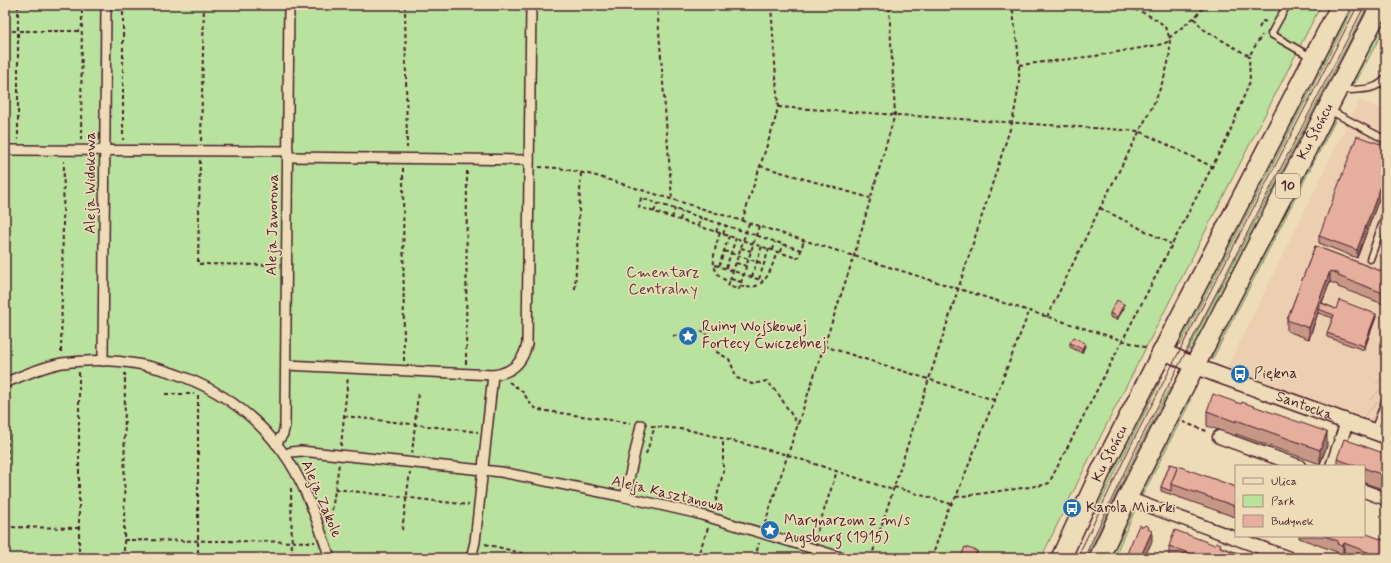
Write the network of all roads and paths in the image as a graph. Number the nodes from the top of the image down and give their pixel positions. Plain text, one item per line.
1 (18, 5) edge
2 (82, 5) edge
3 (106, 5) edge
4 (123, 5) edge
5 (204, 5) edge
6 (289, 5) edge
7 (406, 5) edge
8 (531, 5) edge
9 (656, 5) edge
10 (771, 5) edge
11 (889, 5) edge
12 (1012, 5) edge
13 (1123, 5) edge
14 (1205, 5) edge
15 (1286, 5) edge
16 (1341, 5) edge
17 (1381, 5) edge
18 (1194, 18) junction
19 (1272, 21) dead end
20 (1259, 28) dead end
21 (5, 31) edge
22 (18, 31) junction
23 (82, 31) junction
24 (1264, 31) dead end
25 (1169, 38) junction
26 (1169, 41) junction
27 (1249, 56) junction
28 (1313, 58) junction
29 (1019, 65) junction
30 (1386, 78) edge
31 (1383, 86) edge
32 (1336, 92) junction
33 (778, 107) junction
34 (1327, 110) junction
35 (895, 114) junction
36 (1012, 123) junction
37 (1139, 131) junction
38 (1386, 140) edge
39 (5, 150) edge
40 (18, 150) junction
41 (64, 151) junction
42 (81, 151) junction
43 (105, 151) junction
44 (123, 151) junction
45 (200, 151) junction
46 (288, 154) junction
47 (405, 158) junction
48 (467, 159) junction
49 (529, 164) junction
50 (760, 166) junction
51 (1213, 167) junction
52 (581, 172) junction
53 (672, 199) junction
54 (871, 199) junction
55 (657, 204) junction
56 (1100, 208) junction
57 (675, 210) junction
58 (654, 212) junction
59 (682, 212) junction
60 (1386, 214) edge
61 (672, 218) junction
62 (701, 218) junction
63 (680, 220) junction
64 (742, 221) junction
65 (749, 223) junction
66 (719, 224) junction
67 (698, 226) junction
68 (726, 226) junction
69 (759, 226) junction
70 (716, 232) junction
71 (746, 232) junction
72 (720, 233) junction
73 (723, 234) junction
74 (729, 236) junction
75 (756, 236) junction
76 (736, 238) junction
77 (743, 240) junction
78 (804, 240) junction
79 (775, 242) junction
80 (754, 244) junction
81 (783, 244) junction
82 (1171, 244) junction
83 (762, 246) junction
84 (741, 248) junction
85 (769, 248) junction
86 (773, 250) junction
87 (801, 250) junction
88 (724, 251) junction
89 (777, 251) junction
90 (751, 252) junction
91 (781, 252) junction
92 (731, 253) junction
93 (738, 256) junction
94 (854, 256) junction
95 (749, 259) junction
96 (1370, 259) dead end
97 (757, 261) junction
98 (736, 263) junction
99 (764, 264) junction
100 (286, 265) junction
101 (714, 265) junction
102 (719, 266) junction
103 (746, 266) junction
104 (726, 268) junction
105 (733, 271) junction
106 (744, 274) junction
107 (752, 277) junction
108 (731, 279) junction
109 (759, 279) junction
110 (763, 281) junction
111 (730, 282) junction
112 (741, 282) junction
113 (740, 286) junction
114 (575, 289) dead end
115 (958, 289) junction
116 (1030, 312) junction
117 (1047, 317) junction
118 (673, 336) dead end
119 (1122, 340) junction
120 (824, 346) junction
121 (1163, 351) junction
122 (103, 361) junction
123 (61, 364) junction
124 (286, 365) junction
125 (1195, 366) junction
126 (404, 370) junction
127 (79, 371) dead end
128 (125, 371) dead end
129 (466, 373) junction
130 (495, 375) junction
131 (929, 379) junction
132 (6, 383) edge
133 (165, 394) dead end
134 (1386, 399) edge
135 (994, 400) junction
136 (344, 416) dead end
137 (1347, 422) junction
138 (641, 425) junction
139 (798, 425) junction
140 (655, 426) junction
141 (487, 433) junction
142 (1380, 433) edge
143 (1219, 437) dead end
144 (723, 439) junction
145 (276, 444) junction
146 (285, 455) junction
147 (788, 455) junction
148 (646, 456) dead end
149 (1296, 465) edge
150 (1332, 465) edge
151 (483, 471) junction
152 (836, 471) junction
153 (291, 487) dead end
154 (894, 488) junction
155 (335, 489) dead end
156 (1365, 491) edge
157 (625, 497) junction
158 (956, 497) junction
159 (1127, 498) junction
160 (1386, 499) edge
161 (951, 504) junction
162 (478, 506) junction
163 (711, 517) junction
164 (6, 527) edge
165 (79, 528) junction
166 (762, 532) junction
167 (124, 540) junction
168 (198, 540) junction
169 (292, 541) junction
170 (324, 542) junction
171 (474, 542) junction
172 (812, 548) junction
173 (7, 558) edge
174 (79, 558) edge
175 (124, 558) edge
176 (198, 558) edge
177 (292, 558) edge
178 (330, 558) edge
179 (471, 558) edge
180 (542, 558) edge
181 (697, 558) edge
182 (755, 558) edge
183 (844, 558) edge
184 (871, 558) edge
185 (932, 558) edge
186 (1060, 558) edge
187 (1099, 558) edge
188 (1289, 558) edge

1 - 22 path
2 - 23 path
3 - 43 street, Aleja Widokowa
4 - 44 path
5 - 45 path
6 - 46 street, Aleja Jaworowa
7 - 47 path
8 - 49 street
9 - 53 path
10 - 33 path
11 - 35 path
12 - 29 path
13 - 25 path
14 - 18 path
15 - 28 lane
16 - 28 main road, Ku Słońcu / 10
17 - 32 main road, Ku Słońcu / 10
18 - 25 path
18 - 27 path
19 - 20 path
21 - 22 path
22 - 23 path
22 - 40 path
23 - 42 path
24 - 27 path
25 - 26 path
26 - 29 path
26 - 37 path
27 - 51 path
28 - 121 main road, Ku Słońcu / 10
29 - 36 path
30 - 31 lane
31 - 32 lane
32 - 34 main road, Ku Słońcu / 10
33 - 35 path
33 - 50 path
34 - 38 lane
34 - 125 main road, Ku Słońcu / 10
35 - 36 path
35 - 54 path
36 - 37 path
36 - 115 path
37 - 51 path
37 - 56 path
39 - 40 street
40 - 41 street
41 - 42 street
41 - 123 path
42 - 43 street
43 - 44 street
43 - 122 street, Aleja Widokowa
44 - 45 street
45 - 46 street
45 - 100 path
46 - 47 street
46 - 100 street, Aleja Jaworowa
47 - 48 street
47 - 126 path
48 - 49 street
48 - 129 path
49 - 52 path
49 - 130 street
50 - 54 path
50 - 64 path
51 - 82 path
52 - 53 path
52 - 114 path
53 - 64 path
54 - 94 path
55 - 57 path
55 - 58 path
55 - 58 path
56 - 82 path
56 - 117 path
57 - 59 path
57 - 61 path
58 - 61 path
59 - 62 path
59 - 63 path
60 - 96 lane
61 - 63 path
62 - 66 path
62 - 67 path
63 - 67 path
64 - 65 path
65 - 69 path
65 - 71 path
66 - 68 path
66 - 70 path
67 - 70 path
68 - 71 path
68 - 73 path
69 - 75 path
69 - 78 path
70 - 72 path
71 - 75 path
71 - 77 path
72 - 73 path
72 - 101 path
73 - 74 path
74 - 76 path
74 - 88 path
75 - 79 path
75 - 80 path
76 - 77 path
76 - 92 path
77 - 80 path
77 - 84 path
78 - 87 path
78 - 94 path
79 - 81 path
79 - 86 path
80 - 83 path
80 - 90 path
81 - 87 path
81 - 91 path
82 - 119 path
83 - 85 path
83 - 97 path
84 - 90 path
84 - 93 path
85 - 86 path
85 - 99 path
86 - 89 path
87 - 91 path
88 - 92 path
88 - 102 path
89 - 91 path
89 - 110 path
90 - 95 path
92 - 93 path
92 - 104 path
93 - 95 path
93 - 98 path
94 - 115 path
94 - 120 path
95 - 97 path
95 - 103 path
97 - 99 path
97 - 107 path
98 - 103 path
98 - 105 path
99 - 109 path
100 - 124 street, Aleja Jaworowa
101 - 102 path
101 - 111 path
102 - 104 path
103 - 106 path
104 - 105 path
105 - 106 path
105 - 108 path
106 - 107 path
106 - 112 path
107 - 109 path
108 - 111 path
108 - 112 path
109 - 110 path
110 - 113 path
111 - 113 path
112 - 113 path
115 - 116 path
115 - 131 path
116 - 117 path
116 - 135 path
117 - 119 path
118 - 139 path
119 - 121 path
119 - 158 path
120 - 131 path
120 - 139 path
121 - 125 street
121 - 186 main road, Ku Słońcu / 10
122 - 123 street, Aleja Zakole
122 - 145 street, Aleja Zakole
123 - 132 street, Aleja Zakole
124 - 126 street
124 - 145 street, Aleja Jaworowa
125 - 137 street, Santocka
125 - 159 main road, Ku Słońcu / 10
126 - 129 street
127 - 165 path
128 - 167 path
129 - 130 street
130 - 138 path
130 - 141 street
131 - 135 path
131 - 154 path
132 - 164 path
133 - 168 path
134 - 142 lane
135 - 158 path
136 - 141 path
137 - 142 street, Santocka
137 - 150 street, Santocka
138 - 140 path
138 - 157 street
139 - 147 path
140 - 144 path
140 - 148 path
141 - 151 street
143 - 149 street
144 - 147 path
144 - 163 path
145 - 146 street, Aleja Zakole
146 - 151 street, Aleja Kasztanowa
146 - 170 street, Aleja Zakole
147 - 152 path
147 - 166 path
151 - 157 street, Aleja Kasztanowa
151 - 162 street
152 - 154 path
152 - 172 path
153 - 169 path
154 - 161 path
154 - 184 path
155 - 162 path
156 - 160 street
157 - 163 street, Aleja Kasztanowa
158 - 161 path
159 - 187 main road, Ku Słońcu / 10
159 - 188 street
161 - 185 path
162 - 171 street
163 - 166 street, Aleja Kasztanowa
163 - 181 path
164 - 165 path
164 - 173 path
165 - 174 path
166 - 172 street, Aleja Kasztanowa
166 - 182 path
167 - 168 path
167 - 175 path
168 - 169 path
168 - 176 path
169 - 170 path
169 - 177 path
170 - 178 street, Aleja Zakole
171 - 179 street
171 - 180 path
172 - 183 street, Aleja Kasztanowa

